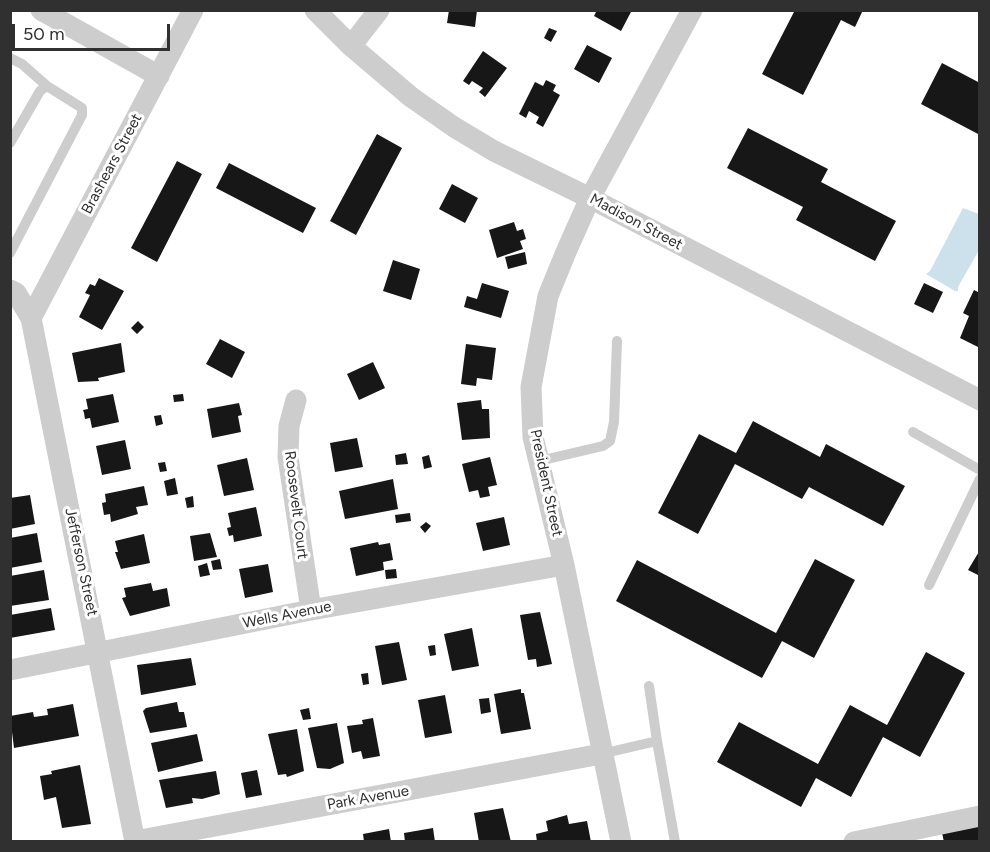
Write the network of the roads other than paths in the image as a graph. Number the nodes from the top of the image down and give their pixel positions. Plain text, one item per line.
1 (41, 10) edge
2 (193, 10) edge
3 (315, 10) edge
4 (378, 10) edge
5 (692, 10) edge
6 (351, 46) junction
7 (10, 58) edge
8 (159, 76) junction
9 (47, 86) junction
10 (10, 143) edge
11 (590, 198) junction
12 (10, 253) edge
13 (10, 290) edge
14 (31, 318) junction
15 (616, 341) dead end
16 (296, 400) dead end
17 (980, 400) edge
18 (913, 432) dead end
19 (539, 461) junction
20 (980, 470) edge
21 (980, 479) edge
22 (564, 565) junction
23 (929, 585) dead end
24 (311, 610) junction
25 (99, 652) junction
26 (10, 670) edge
27 (649, 687) dead end
28 (657, 741) junction
29 (602, 754) junction
30 (980, 816) edge
31 (135, 841) edge
32 (621, 842) edge
33 (675, 842) edge
34 (854, 842) edge

1 - 8 street
2 - 8 street, Brashears Street
3 - 6 street, Madison Street
4 - 6 street
5 - 11 street, President Street
6 - 11 street, Madison Street
7 - 9 lane
8 - 14 street, Brashears Street
9 - 10 lane
9 - 12 lane
11 - 17 street, Madison Street
11 - 19 street, President Street
13 - 14 street, Jefferson Street
14 - 25 street, Jefferson Street
15 - 19 lane
16 - 24 street, Roosevelt Court
18 - 20 lane
19 - 22 street, President Street
21 - 23 lane
22 - 24 street, Wells Avenue
22 - 29 street, President Street
24 - 25 street, Wells Avenue
25 - 26 street, Wells Avenue
25 - 31 street, Jefferson Street
27 - 28 lane
28 - 29 lane
28 - 33 lane
29 - 31 street, Park Avenue
29 - 32 street, President Street
30 - 34 street

